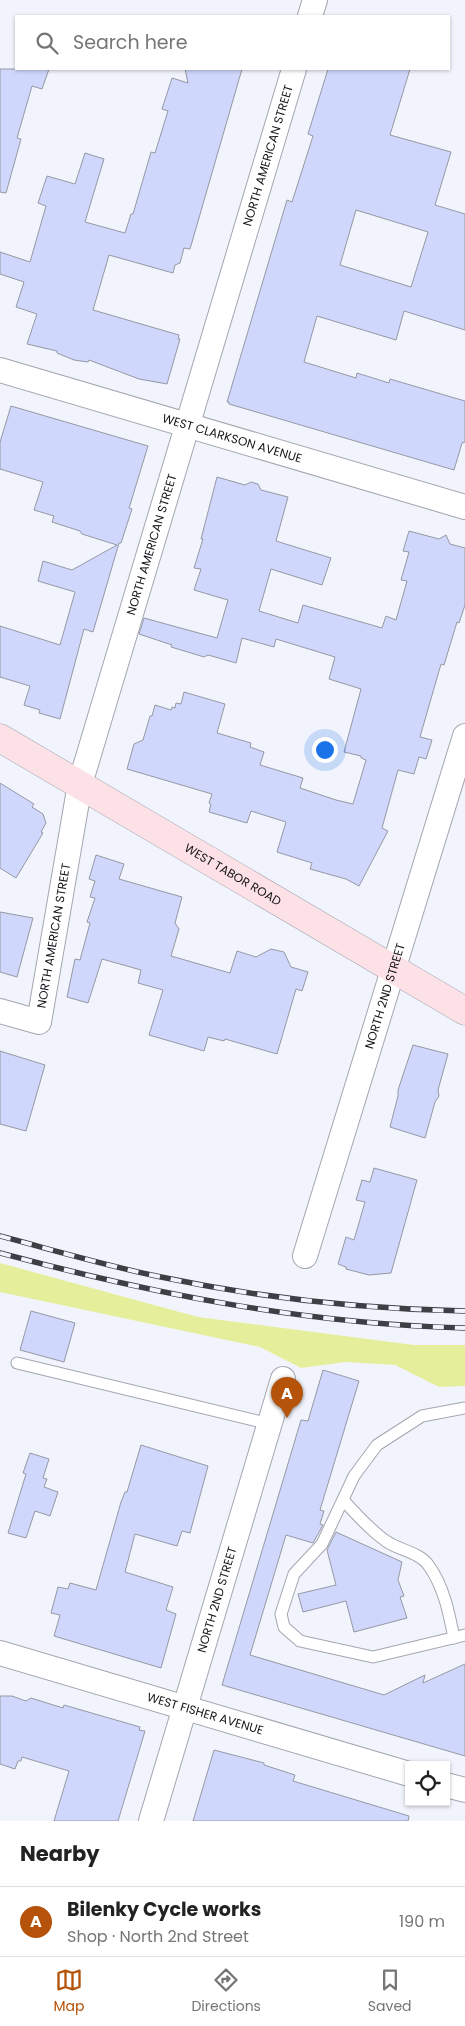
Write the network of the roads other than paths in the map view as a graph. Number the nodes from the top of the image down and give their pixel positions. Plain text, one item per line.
1 (315, 0) edge
2 (310, 15) edge
3 (294, 70) edge
4 (0, 370) edge
5 (188, 425) junction
6 (465, 507) edge
7 (465, 736) edge
8 (0, 738) edge
9 (80, 784) junction
10 (395, 969) junction
11 (0, 1011) edge
12 (465, 1011) edge
13 (305, 1256) dead end
14 (17, 1363) dead end
15 (284, 1379) dead end
16 (465, 1408) edge
17 (270, 1424) junction
18 (344, 1501) junction
19 (460, 1637) edge
20 (0, 1653) edge
21 (184, 1708) junction
22 (405, 1773) edge
23 (450, 1786) edge
24 (465, 1790) edge
25 (151, 1821) edge

1 - 2 street
3 - 5 street, NORTH AMERICAN STREET
4 - 5 street, WEST CLARKSON AVENUE
5 - 6 street, WEST CLARKSON AVENUE
5 - 9 street, NORTH AMERICAN STREET
7 - 10 street, NORTH 2ND STREET
8 - 9 street, WEST TABOR ROAD
9 - 10 street, WEST TABOR ROAD
9 - 11 street, NORTH AMERICAN STREET
10 - 12 street, WEST TABOR ROAD
10 - 13 street, NORTH 2ND STREET
14 - 17 lane
15 - 17 street, NORTH 2ND STREET
16 - 18 lane
17 - 21 street, NORTH 2ND STREET
18 - 19 lane
18 - 19 lane
20 - 21 street, WEST FISHER AVENUE
21 - 22 street, WEST FISHER AVENUE
21 - 25 street, NORTH 2ND STREET
23 - 24 street

